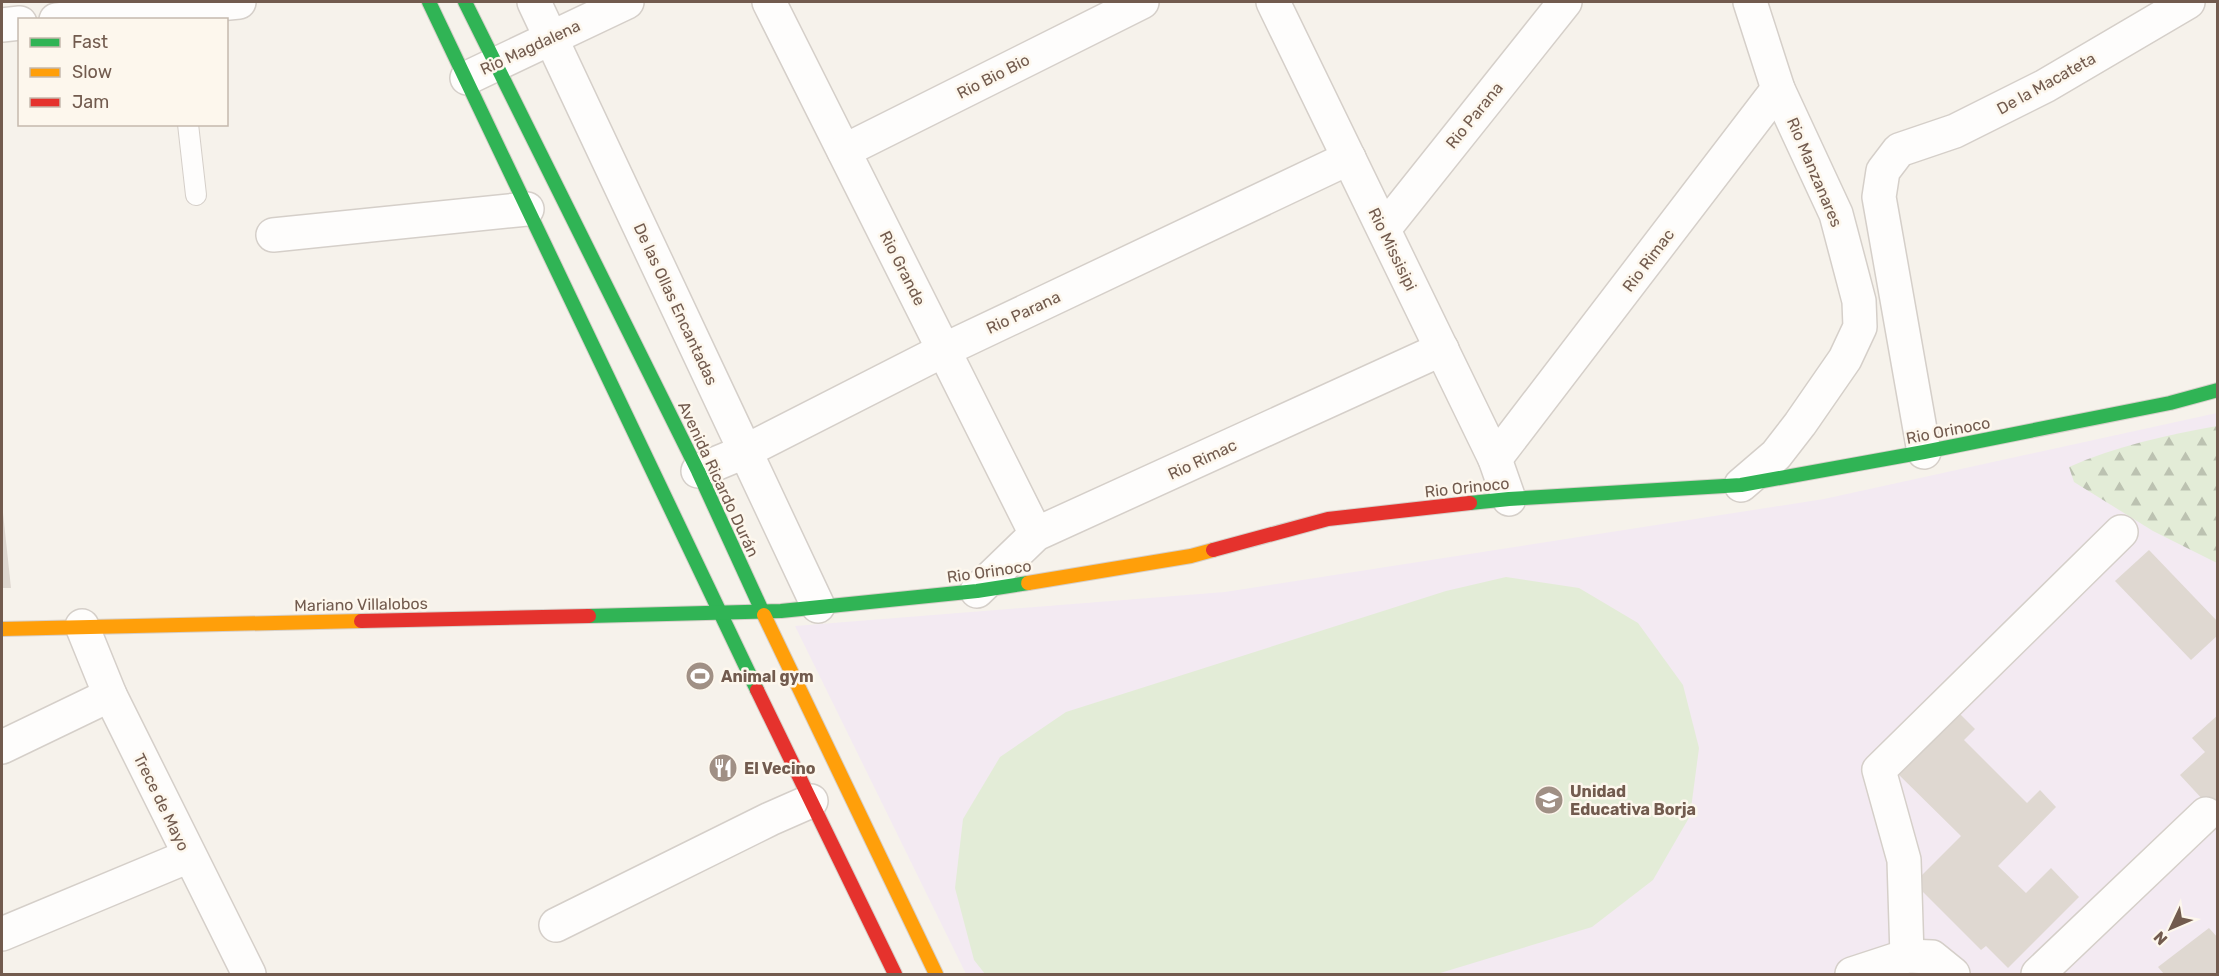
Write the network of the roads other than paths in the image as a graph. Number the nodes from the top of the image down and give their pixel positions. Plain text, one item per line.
1 (239, 2) edge
2 (429, 2) edge
3 (465, 2) edge
4 (534, 2) edge
5 (627, 2) edge
6 (768, 2) edge
7 (1142, 2) edge
8 (1565, 2) edge
9 (1750, 2) edge
10 (2188, 2) edge
11 (1281, 6) edge
12 (70, 13) edge
13 (175, 14) edge
14 (18, 23) edge
15 (2, 25) edge
16 (552, 37) junction
17 (481, 71) junction
18 (1778, 89) junction
19 (188, 126) edge
20 (844, 151) junction
21 (1349, 158) junction
22 (196, 195) dead end
23 (527, 209) junction
24 (1384, 229) junction
25 (273, 235) dead end
26 (1442, 349) junction
27 (944, 350) junction
28 (2217, 390) edge
29 (744, 452) junction
30 (1924, 452) junction
31 (1496, 459) junction
32 (698, 471) junction
33 (1741, 485) junction
34 (1509, 499) junction
35 (2121, 532) dead end
36 (1036, 534) junction
37 (977, 591) junction
38 (818, 606) junction
39 (763, 612) junction
40 (720, 614) junction
41 (82, 626) junction
42 (2, 629) edge
43 (110, 695) junction
44 (2, 747) edge
45 (811, 801) junction
46 (2206, 814) dead end
47 (189, 856) junction
48 (556, 926) dead end
49 (2, 934) edge
50 (1907, 956) junction
51 (249, 975) edge
52 (895, 975) edge
53 (936, 975) edge
54 (1852, 975) edge
55 (1953, 975) edge
56 (2038, 975) edge

1 - 13 street
2 - 17 street, Avenida Ricardo Durán
3 - 17 street, Avenida Ricardo Durán
4 - 16 street, De las Ollas Encantadas
5 - 16 street, Rio Magdalena
6 - 20 street, Rio Grande
7 - 20 street, Rio Bio Bio
8 - 24 street, Rio Parana
9 - 18 street, Rio Manzanares
10 - 30 street, De la Macateta
11 - 21 street, Rio Missisipi
12 - 13 street
14 - 15 street
16 - 17 street, Rio Magdalena
16 - 29 street, De las Ollas Encantadas
17 - 23 street, Avenida Ricardo Durán
17 - 32 street, Avenida Ricardo Durán
18 - 31 street, Rio Rimac
18 - 33 street, Rio Manzanares
19 - 22 lane
20 - 27 street, Rio Grande
21 - 24 street, Rio Missisipi
21 - 27 street, Rio Parana
23 - 25 street
23 - 40 street, Avenida Ricardo Durán
24 - 26 street, Rio Missisipi
26 - 31 street, Rio Missisipi
26 - 36 street, Rio Rimac
27 - 29 street, Rio Parana
27 - 36 street, Rio Grande
28 - 30 street, Rio Orinoco
29 - 32 street, Rio Parana
29 - 38 street, De las Ollas Encantadas
30 - 33 street, Rio Orinoco
31 - 34 street, Rio Missisipi
32 - 39 street, Avenida Ricardo Durán
33 - 34 street, Rio Orinoco
34 - 37 street, Rio Orinoco
35 - 50 street
36 - 37 street, Rio Rimac
37 - 38 street, Rio Orinoco
38 - 39 street, Rio Orinoco
39 - 40 street, Rio Orinoco
39 - 53 street, Avenida Ricardo Durán
40 - 41 street, Mariano Villalobos
40 - 45 street, Avenida Ricardo Durán
41 - 42 street, Mariano Villalobos
41 - 43 street, Trece de Mayo
43 - 44 street
43 - 47 street, Trece de Mayo
45 - 48 street
45 - 52 street, Avenida Ricardo Durán
46 - 56 street
47 - 49 street
47 - 51 street, Trece de Mayo
50 - 54 street
50 - 55 street

